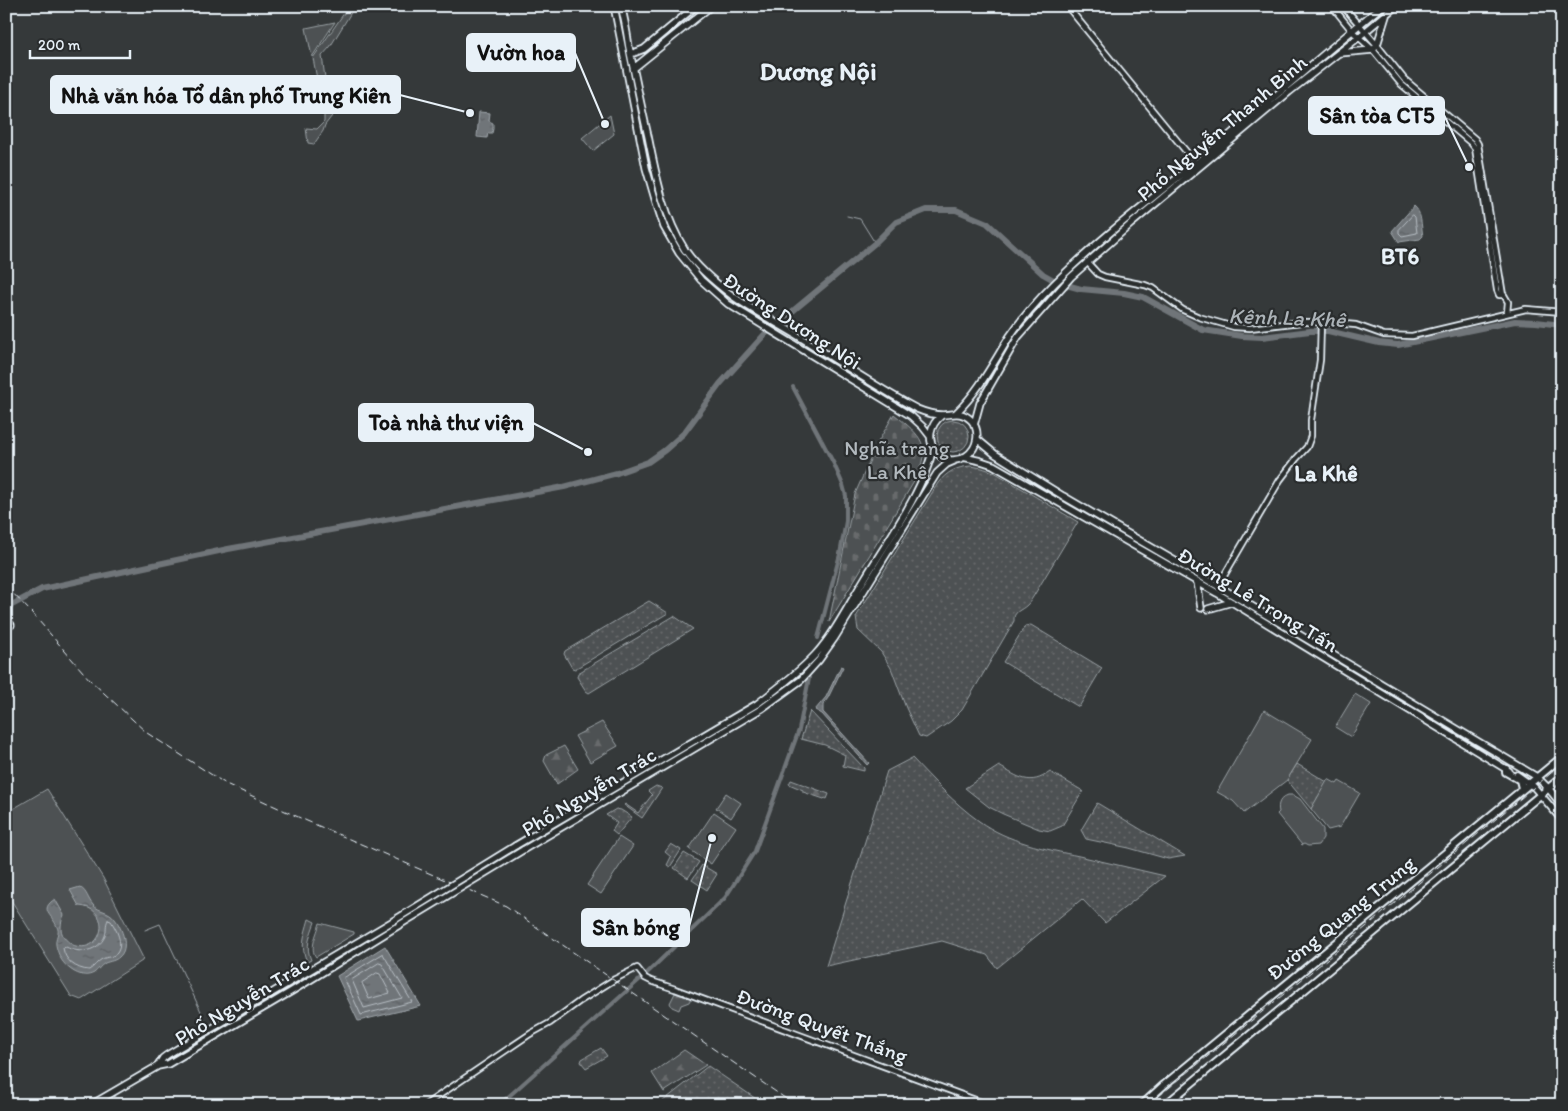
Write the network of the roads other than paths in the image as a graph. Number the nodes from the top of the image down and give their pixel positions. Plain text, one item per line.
1 (614, 6) edge
2 (621, 6) edge
3 (696, 6) edge
4 (711, 6) edge
5 (1067, 6) edge
6 (1332, 6) edge
7 (1343, 6) edge
8 (1382, 6) edge
9 (1396, 6) edge
10 (1387, 14) junction
11 (1359, 26) junction
12 (1353, 32) junction
13 (1365, 32) junction
14 (1359, 37) junction
15 (655, 40) junction
16 (660, 46) junction
17 (1374, 48) junction
18 (631, 54) junction
19 (1338, 54) junction
20 (634, 68) junction
21 (1198, 165) junction
22 (654, 167) junction
23 (646, 168) junction
24 (1493, 232) junction
25 (1489, 237) junction
26 (1087, 262) junction
27 (1504, 295) junction
28 (1562, 312) edge
29 (1508, 313) junction
30 (1320, 324) junction
31 (868, 380) junction
32 (864, 387) junction
33 (956, 413) junction
34 (942, 415) junction
35 (974, 425) junction
36 (930, 436) junction
37 (977, 439) junction
38 (933, 448) junction
39 (964, 458) junction
40 (956, 460) junction
41 (906, 516) junction
42 (1197, 582) junction
43 (1218, 586) junction
44 (1232, 602) junction
45 (6, 619) edge
46 (11, 625) dead end
47 (674, 757) junction
48 (1562, 757) edge
49 (1506, 769) junction
50 (1530, 773) junction
51 (1537, 777) junction
52 (1562, 777) edge
53 (1528, 782) junction
54 (1550, 790) junction
55 (1519, 792) junction
56 (1543, 796) junction
57 (1562, 805) edge
58 (1562, 820) edge
59 (158, 1066) junction
60 (1149, 1102) edge
61 (91, 1105) edge
62 (425, 1105) edge
63 (989, 1105) edge
64 (1142, 1105) edge
65 (1165, 1105) edge

1 - 23 main road, Đường Dương Nội
2 - 18 main road, Đường Dương Nội
3 - 15 main road
4 - 16 main road
5 - 21 street
6 - 12 street
7 - 11 street
8 - 11 main road, Phố Nguyễn Thanh Bình
9 - 10 main road, Phố Nguyễn Thanh Bình
10 - 13 main road, Phố Nguyễn Thanh Bình
10 - 17 main road
11 - 12 main road, Phố Nguyễn Thanh Bình
11 - 13 street
12 - 14 street
12 - 21 main road, Phố Nguyễn Thanh Bình
13 - 14 main road, Phố Nguyễn Thanh Bình
13 - 17 street
14 - 17 street
14 - 19 main road, Phố Nguyễn Thanh Bình
15 - 16 main road
15 - 18 main road
16 - 20 main road
17 - 19 main road
17 - 24 street
17 - 25 street
18 - 20 main road, Đường Dương Nội
19 - 21 main road, Phố Nguyễn Thanh Bình
20 - 22 main road, Đường Dương Nội
21 - 26 main road, Phố Nguyễn Thanh Bình
21 - 33 main road, Phố Nguyễn Thanh Bình
22 - 23 main road
22 - 31 main road, Đường Dương Nội
23 - 32 main road, Đường Dương Nội
24 - 25 street
24 - 27 street
25 - 27 street
26 - 30 street
26 - 35 main road, Phố Nguyễn Thanh Bình
27 - 29 street
28 - 29 street
29 - 30 street
30 - 43 street
31 - 32 main road
31 - 34 main road, Đường Dương Nội
32 - 36 main road, Đường Dương Nội
33 - 34 main road
33 - 35 main road
34 - 36 main road
35 - 37 main road
36 - 38 main road
37 - 39 main road
37 - 43 main road, Đường Lê Trọng Tấn
38 - 40 main road
38 - 41 main road, Phố Nguyễn Trác
39 - 40 main road
39 - 42 main road, Đường Lê Trọng Tấn
40 - 41 main road, Phố Nguyễn Trác
41 - 47 main road, Phố Nguyễn Trác
42 - 44 main road, Đường Lê Trọng Tấn
42 - 44 main road
43 - 50 main road, Đường Lê Trọng Tấn
44 - 49 main road, Đường Lê Trọng Tấn
45 - 46 main road
47 - 59 main road, Phố Nguyễn Trác, bridge
47 - 59 main road, Phố Nguyễn Trác, bridge
48 - 51 highway, Đường Quang Trung
49 - 53 main road, Đường Lê Trọng Tấn
49 - 55 highway
50 - 51 main road, Đường Lê Trọng Tấn
50 - 53 main road
51 - 53 highway, Đường Quang Trung
51 - 54 main road, Đường Lê Trọng Tấn
52 - 54 highway, Đường Quang Trung
53 - 55 highway, Đường Quang Trung
53 - 56 main road, Đường Lê Trọng Tấn
54 - 56 highway, Đường Quang Trung
54 - 57 main road, Đường Lê Trọng Tấn
55 - 60 highway, Đường Quang Trung
56 - 58 main road, Đường Lê Trọng Tấn
56 - 65 highway, Đường Quang Trung
59 - 61 main road, Phố Nguyễn Trác
60 - 64 highway, Đường Quang Trung
62 - 63 street, Đường Quyết Thắng

